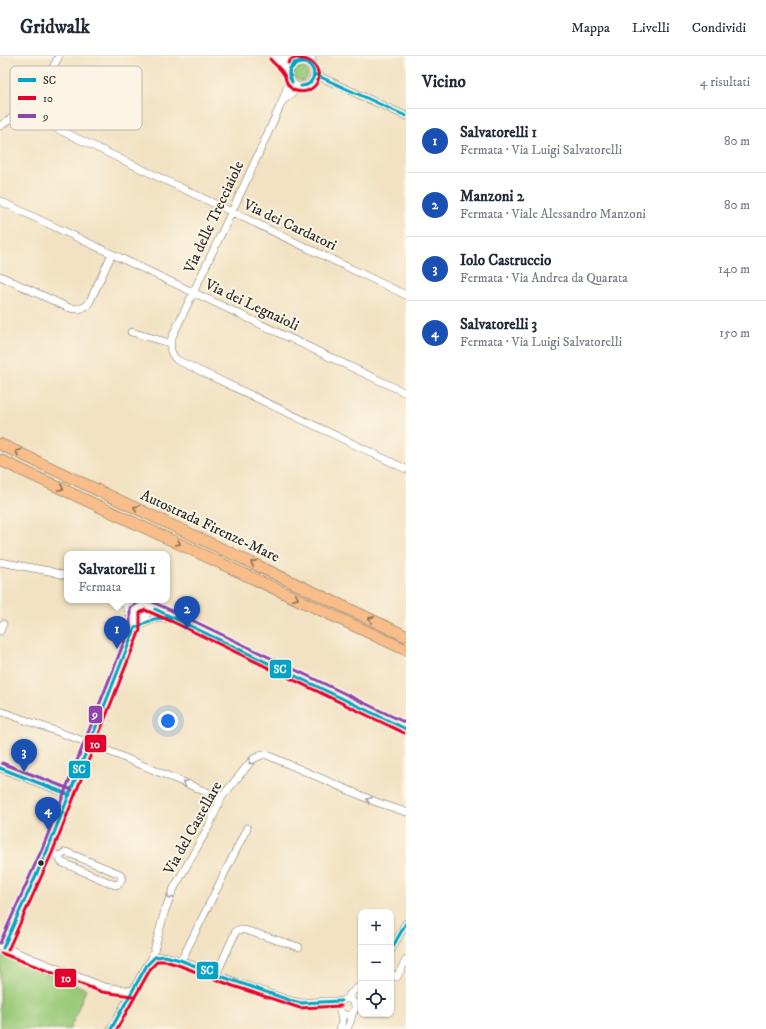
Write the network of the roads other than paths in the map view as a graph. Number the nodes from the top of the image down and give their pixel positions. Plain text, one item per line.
1 (59, 56) edge
2 (275, 56) edge
3 (312, 56) edge
4 (301, 60) edge
5 (54, 66) edge
6 (312, 66) junction
7 (289, 72) junction
8 (314, 74) junction
9 (290, 80) junction
10 (300, 87) junction
11 (282, 102) junction
12 (406, 116) edge
13 (10, 119) edge
14 (0, 126) edge
15 (59, 130) edge
16 (0, 201) edge
17 (231, 212) junction
18 (112, 254) junction
19 (0, 276) edge
20 (193, 292) junction
21 (406, 295) edge
22 (132, 332) dead end
23 (170, 343) junction
24 (406, 393) edge
25 (0, 444) edge
26 (0, 460) edge
27 (406, 469) edge
28 (0, 562) edge
29 (64, 575) edge
30 (124, 603) edge
31 (145, 604) junction
32 (175, 617) junction
33 (3, 624) dead end
34 (135, 628) junction
35 (0, 631) edge
36 (406, 636) edge
37 (406, 650) edge
38 (0, 710) edge
39 (406, 729) edge
40 (88, 743) junction
41 (0, 768) edge
42 (70, 795) junction
43 (221, 798) junction
44 (406, 812) edge
45 (247, 828) dead end
46 (47, 851) junction
47 (59, 856) junction
48 (92, 862) junction
49 (86, 874) junction
50 (406, 925) edge
51 (394, 945) edge
52 (2, 947) edge
53 (299, 947) dead end
54 (152, 958) junction
55 (406, 960) edge
56 (180, 961) junction
57 (216, 975) junction
58 (394, 976) edge
59 (358, 987) edge
60 (133, 991) junction
61 (344, 1000) junction
62 (358, 1004) edge
63 (353, 1010) junction
64 (340, 1011) junction
65 (111, 1029) edge
66 (340, 1029) edge
67 (346, 1029) edge

1 - 5 street
2 - 4 street
2 - 7 street
3 - 6 street
4 - 6 street
4 - 7 street
6 - 8 street
7 - 9 street
8 - 10 street
8 - 12 street
9 - 10 street
9 - 11 street, Via delle Trecciaiole
10 - 11 street
11 - 17 street, Via delle Trecciaiole
13 - 14 street
15 - 17 street, Via dei Cardatori
16 - 18 street, Via dei Legnaioli
17 - 20 street, Via delle Trecciaiole
17 - 21 street, Via dei Cardatori
18 - 19 street
18 - 20 street, Via dei Legnaioli
20 - 23 street, Via delle Trecciaiole
20 - 24 street, Via dei Legnaioli
22 - 23 street
23 - 27 street
36 -> 25 highway, Autostrada Firenze-Mare
26 -> 37 highway, Autostrada Firenze-Mare
28 - 29 street
30 - 34 street
31 - 32 street
31 - 34 street
31 - 34 street
32 - 34 street
32 - 39 street
33 - 35 street
34 - 40 street
38 - 40 street
40 - 42 street
43 -> 40 street
41 - 42 street
42 - 46 street
44 -> 43 street, Via del Castellare
43 -> 54 street, Via del Castellare
45 - 56 street
46 - 47 street
46 - 52 street
47 - 48 street
47 - 49 street
48 - 49 street
48 - 49 street
50 - 51 street
52 - 60 street
53 - 57 street
54 - 56 street
54 - 60 street, Via del Castellare
55 - 58 street
56 - 57 street
57 - 61 street
59 - 61 street
60 - 65 street, Via del Castellare
61 - 63 street
61 - 64 street
62 - 63 street
63 - 64 street
63 - 67 street
64 - 66 street

